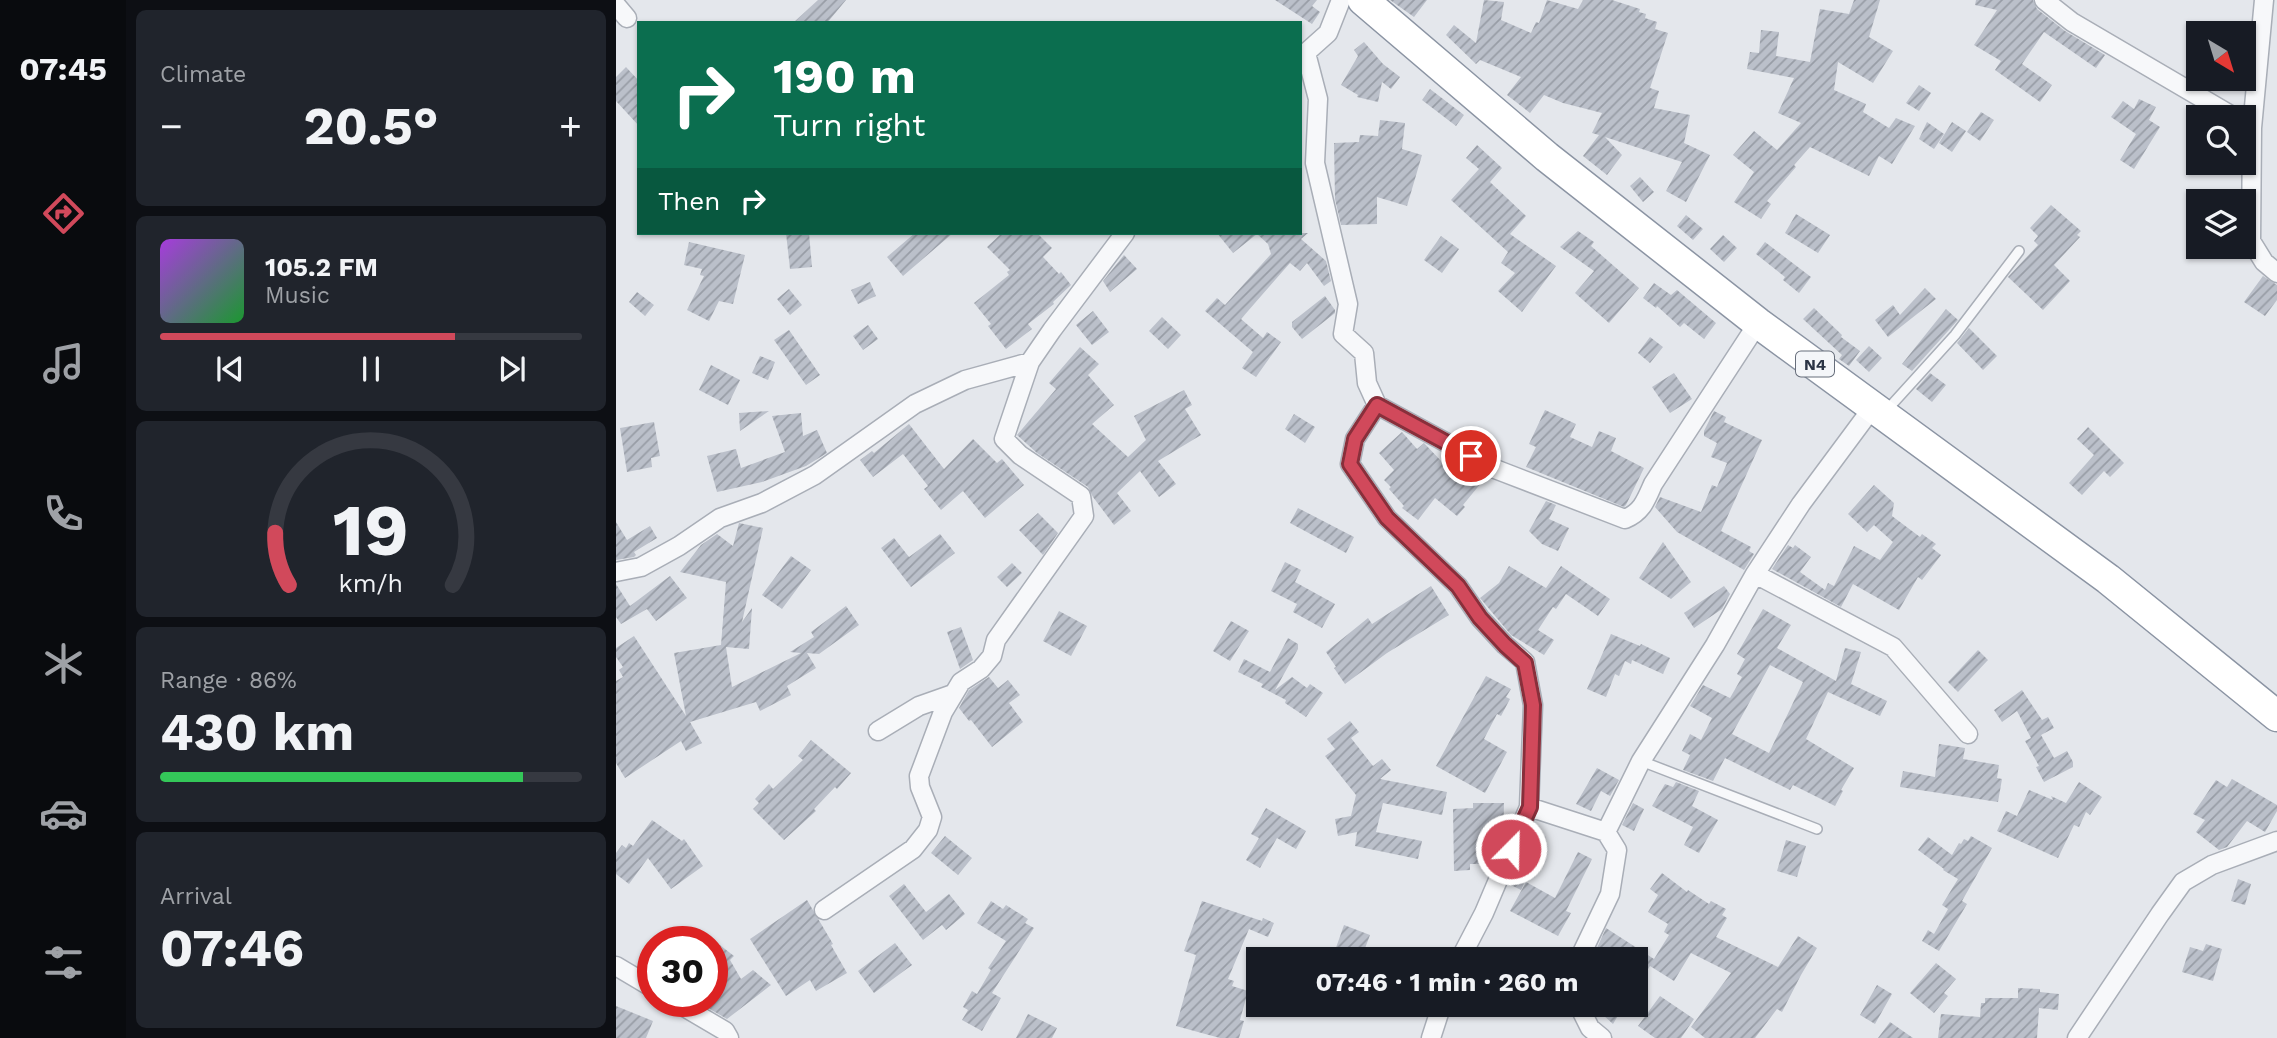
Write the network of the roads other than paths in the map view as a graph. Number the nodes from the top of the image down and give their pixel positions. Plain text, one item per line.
1 (1341, 0) edge
2 (1363, 0) edge
3 (2044, 0) edge
4 (2264, 0) edge
5 (1303, 56) edge
6 (2214, 105) edge
7 (2251, 105) edge
8 (2249, 175) edge
9 (1123, 235) edge
10 (2019, 251) dead end
11 (2277, 273) edge
12 (1758, 323) junction
13 (1030, 362) junction
14 (1377, 405) junction
15 (1878, 410) junction
16 (616, 572) edge
17 (1755, 574) junction
18 (953, 694) junction
19 (2277, 716) edge
20 (878, 731) dead end
21 (1968, 734) dead end
22 (1641, 761) junction
23 (1530, 807) junction
24 (1817, 829) dead end
25 (1606, 832) junction
26 (2277, 841) edge
27 (824, 910) dead end
28 (1466, 947) edge
29 (1585, 947) edge
30 (616, 966) edge
31 (637, 978) edge
32 (701, 1017) edge
33 (1438, 1017) edge
34 (1584, 1017) edge
35 (729, 1038) edge
36 (1431, 1038) edge
37 (1602, 1038) edge
38 (2077, 1038) edge

1 - 5 street
2 - 12 highway, N4
3 - 6 street
4 - 7 street
5 - 14 street
8 - 11 street
9 - 13 street
10 - 15 lane
12 - 14 street
12 - 15 highway, N4
13 - 16 street
13 - 18 street
14 - 23 street
15 - 17 street
15 - 19 highway, N4
17 - 21 street
17 - 22 street
18 - 20 street
18 - 27 street
22 - 24 lane
22 - 25 street
23 - 25 street
23 - 28 street
25 - 29 street
26 - 38 street
30 - 31 street
32 - 35 street
33 - 36 street
34 - 37 street

